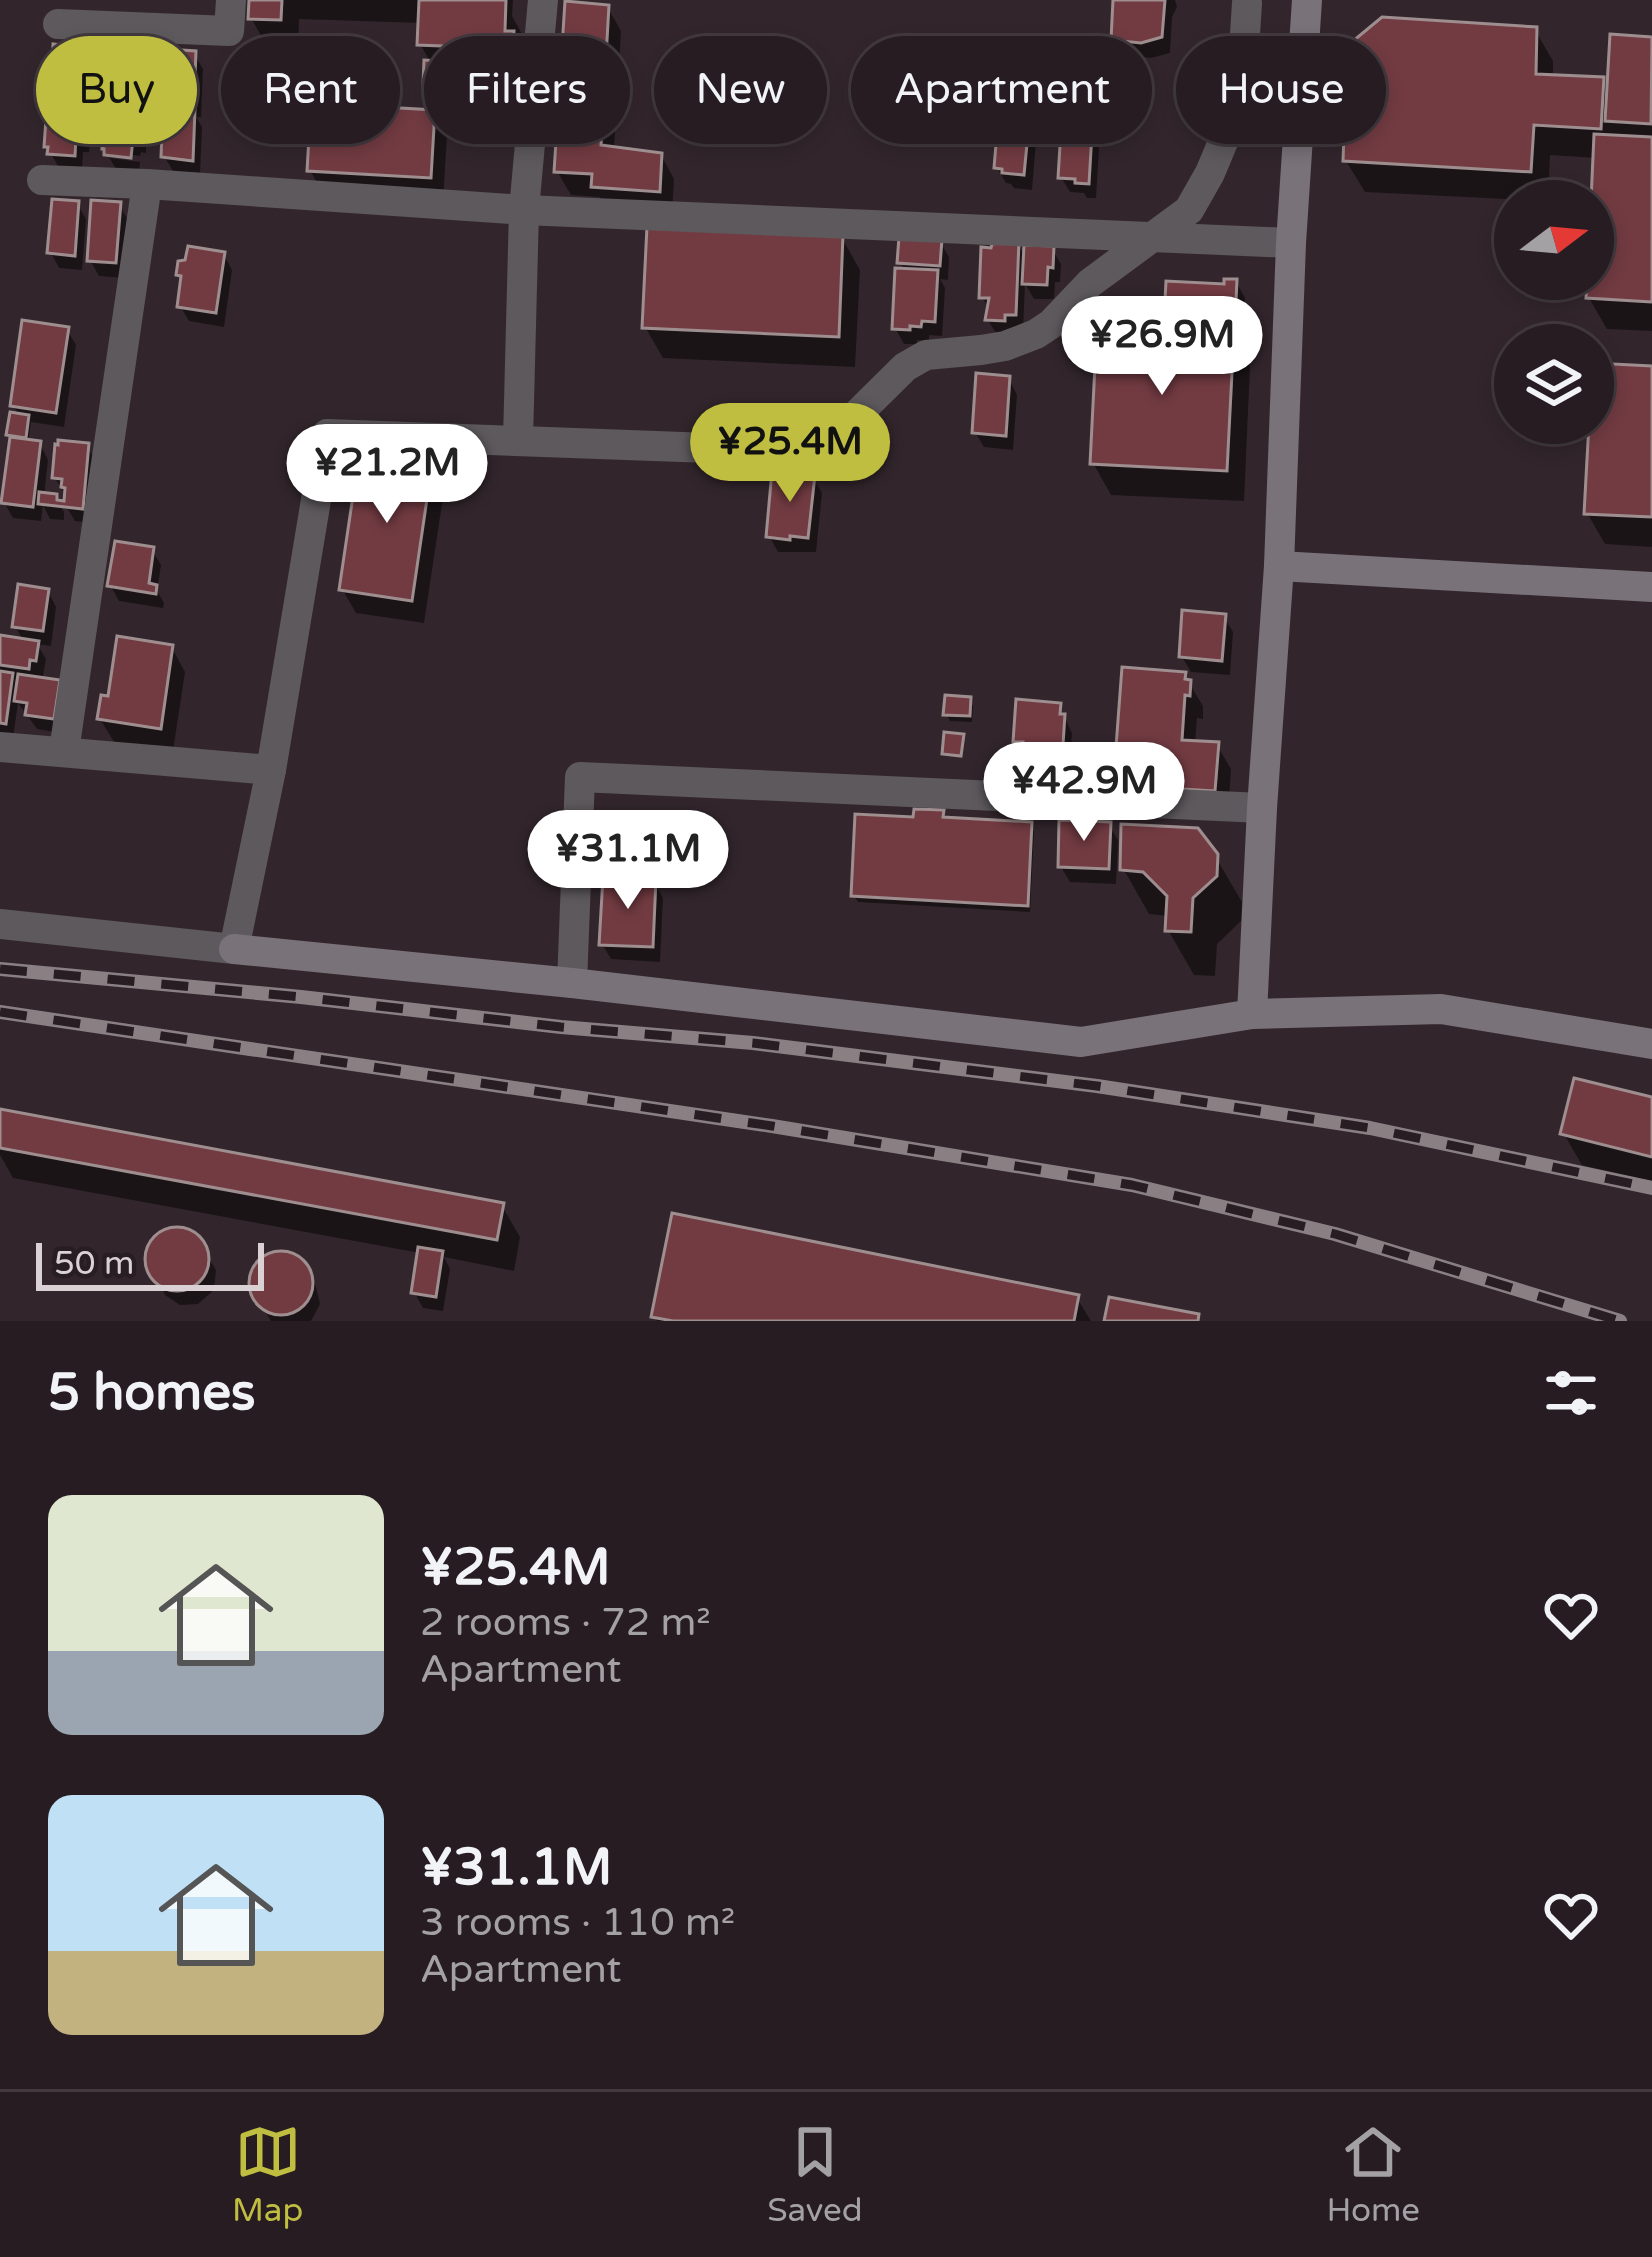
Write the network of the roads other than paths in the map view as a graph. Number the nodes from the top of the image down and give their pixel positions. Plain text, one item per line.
1 (231, 0) edge
2 (543, 0) edge
3 (1307, 0) edge
4 (1247, 3) edge
5 (58, 24) dead end
6 (42, 179) dead end
7 (147, 184) junction
8 (524, 210) junction
9 (1153, 237) junction
10 (1291, 243) junction
11 (518, 440) junction
12 (1279, 566) junction
13 (1652, 587) edge
14 (0, 746) edge
15 (64, 751) junction
16 (271, 770) junction
17 (1262, 808) junction
18 (0, 924) edge
19 (234, 949) junction
20 (572, 983) junction
21 (1252, 1014) junction
22 (1652, 1044) edge

1 - 5 street
2 - 8 street
3 - 10 street
4 - 9 street
6 - 7 street
7 - 8 street
7 - 15 street
8 - 9 street
8 - 11 street
9 - 10 street
9 - 11 street
10 - 12 street
11 - 16 street
12 - 13 street
12 - 17 street
14 - 15 street
15 - 16 street
16 - 19 street
17 - 20 street
17 - 21 street
18 - 19 street
19 - 20 street
20 - 21 street
21 - 22 street

